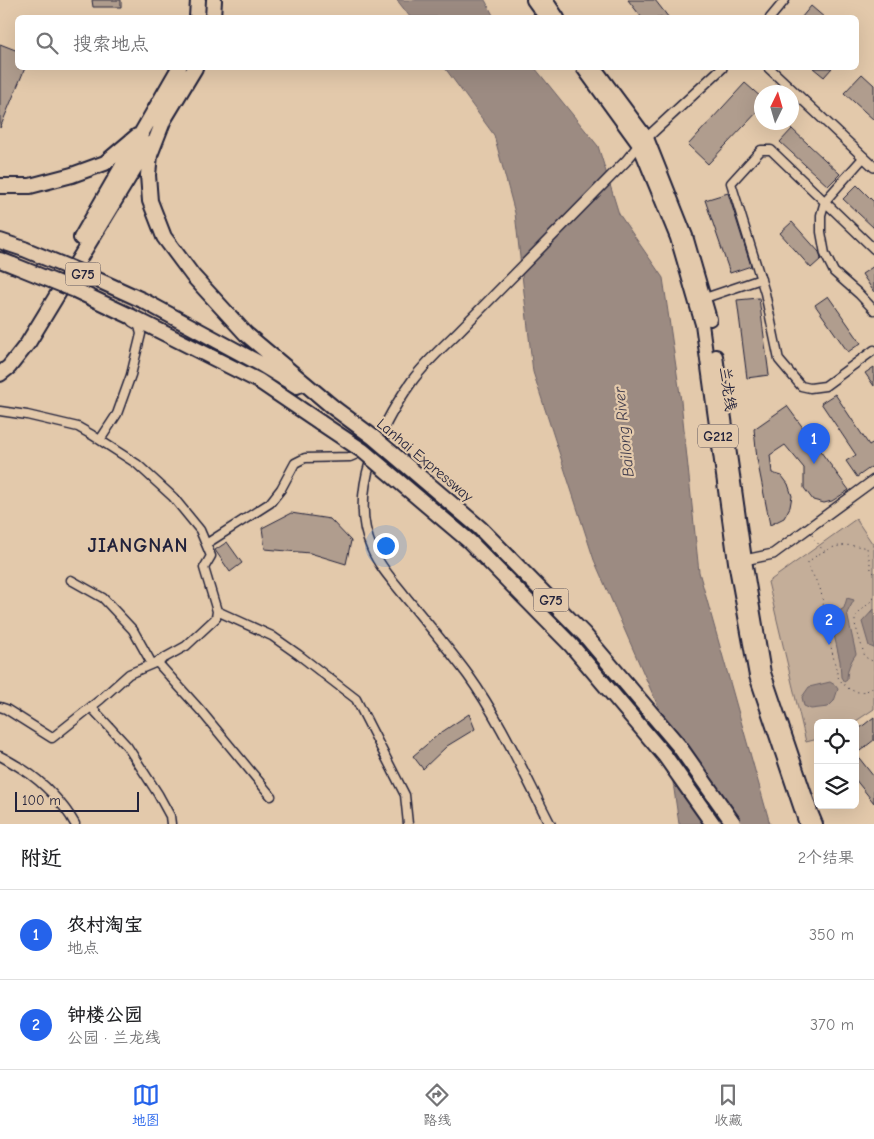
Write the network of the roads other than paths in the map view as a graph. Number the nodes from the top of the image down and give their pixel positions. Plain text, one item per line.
1 (198, 0) edge
2 (214, 0) edge
3 (533, 0) edge
4 (546, 0) edge
5 (786, 0) edge
6 (197, 15) edge
7 (213, 15) edge
8 (544, 15) edge
9 (556, 15) edge
10 (773, 15) edge
11 (178, 70) edge
12 (194, 70) edge
13 (585, 70) edge
14 (596, 70) edge
15 (720, 70) edge
16 (771, 70) edge
17 (164, 119) junction
18 (145, 129) junction
19 (643, 141) junction
20 (864, 157) junction
21 (874, 167) edge
22 (0, 186) edge
23 (825, 201) junction
24 (0, 241) edge
25 (874, 249) edge
26 (4, 262) edge
27 (761, 279) junction
28 (700, 300) junction
29 (111, 310) dead end
30 (874, 310) edge
31 (874, 350) edge
32 (0, 365) edge
33 (0, 374) edge
34 (334, 408) junction
35 (0, 411) edge
36 (100, 440) junction
37 (374, 449) junction
38 (874, 480) edge
39 (206, 544) junction
40 (740, 561) junction
41 (71, 580) dead end
42 (217, 611) junction
43 (155, 663) junction
44 (0, 706) edge
45 (91, 707) junction
46 (0, 756) edge
47 (272, 796) dead end
48 (75, 824) edge
49 (171, 824) edge
50 (408, 824) edge
51 (550, 824) edge
52 (713, 824) edge
53 (734, 824) edge
54 (806, 824) edge
55 (816, 824) edge

1 - 6 highway
2 - 7 highway
3 - 8 highway
4 - 9 highway
5 - 10 street
11 - 18 highway
12 - 17 highway
13 - 19 highway, 兰龙线 / G212
14 - 19 highway, 兰龙线 / G212
15 - 19 street
16 - 20 street
17 - 33 highway
17 - 34 highway
18 - 22 highway
18 - 32 highway
19 - 28 highway, 兰龙线 / G212
19 - 37 street
20 - 21 street
20 - 23 street
23 - 25 street
23 - 27 street
23 - 30 street
24 - 34 highway, Lanhai Expressway / G75, bridge
26 - 52 highway, G75, bridge
27 - 28 street
27 - 31 street
28 - 40 highway, 兰龙线 / G212
29 - 36 street
34 - 53 highway, Lanhai Expressway / G75, bridge
35 - 36 street
36 - 39 street
37 - 39 street
37 - 51 street
38 - 40 street
39 - 42 street
40 - 54 highway, 兰龙线 / G212
40 - 55 highway, 兰龙线 / G212
41 - 43 street
42 - 43 street
42 - 50 street
43 - 45 street
43 - 47 street
44 - 45 street
45 - 49 street
46 - 48 street

